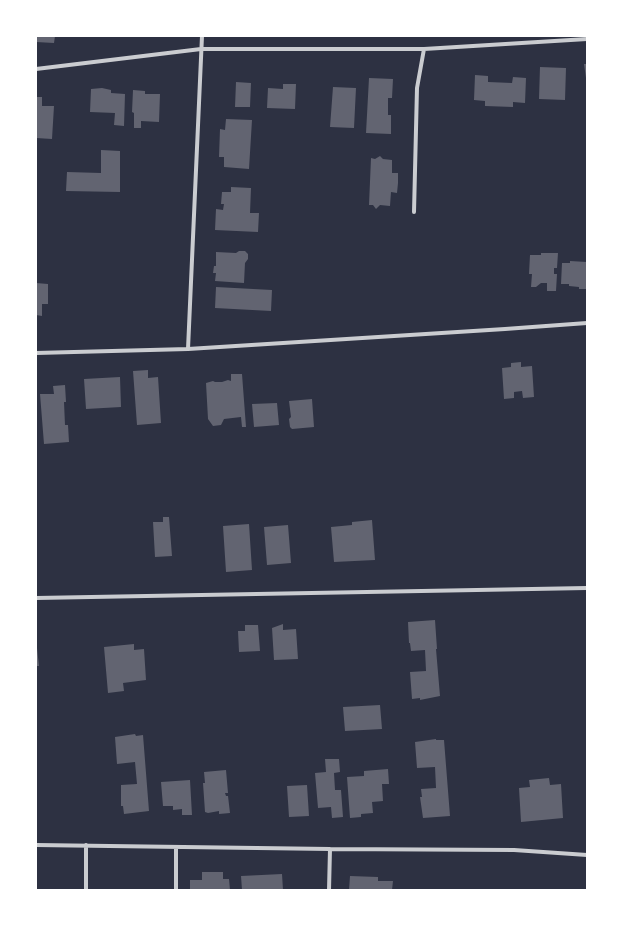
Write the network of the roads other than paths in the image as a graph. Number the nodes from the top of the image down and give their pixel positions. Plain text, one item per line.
1 (202, 36) edge
2 (587, 38) edge
3 (201, 49) junction
4 (424, 49) junction
5 (36, 69) edge
6 (414, 212) dead end
7 (587, 323) edge
8 (188, 349) junction
9 (36, 353) edge
10 (587, 588) edge
11 (36, 598) edge
12 (36, 845) edge
13 (86, 846) junction
14 (176, 847) junction
15 (330, 849) junction
16 (587, 855) edge
17 (86, 890) edge
18 (176, 890) edge
19 (329, 890) edge

1 - 3 street
2 - 4 street
3 - 4 street
3 - 5 street
3 - 8 street
4 - 6 street
7 - 8 street
8 - 9 street
10 - 11 street
12 - 13 street
13 - 14 street
13 - 17 street
14 - 15 street
14 - 18 street
15 - 16 street
15 - 19 street

